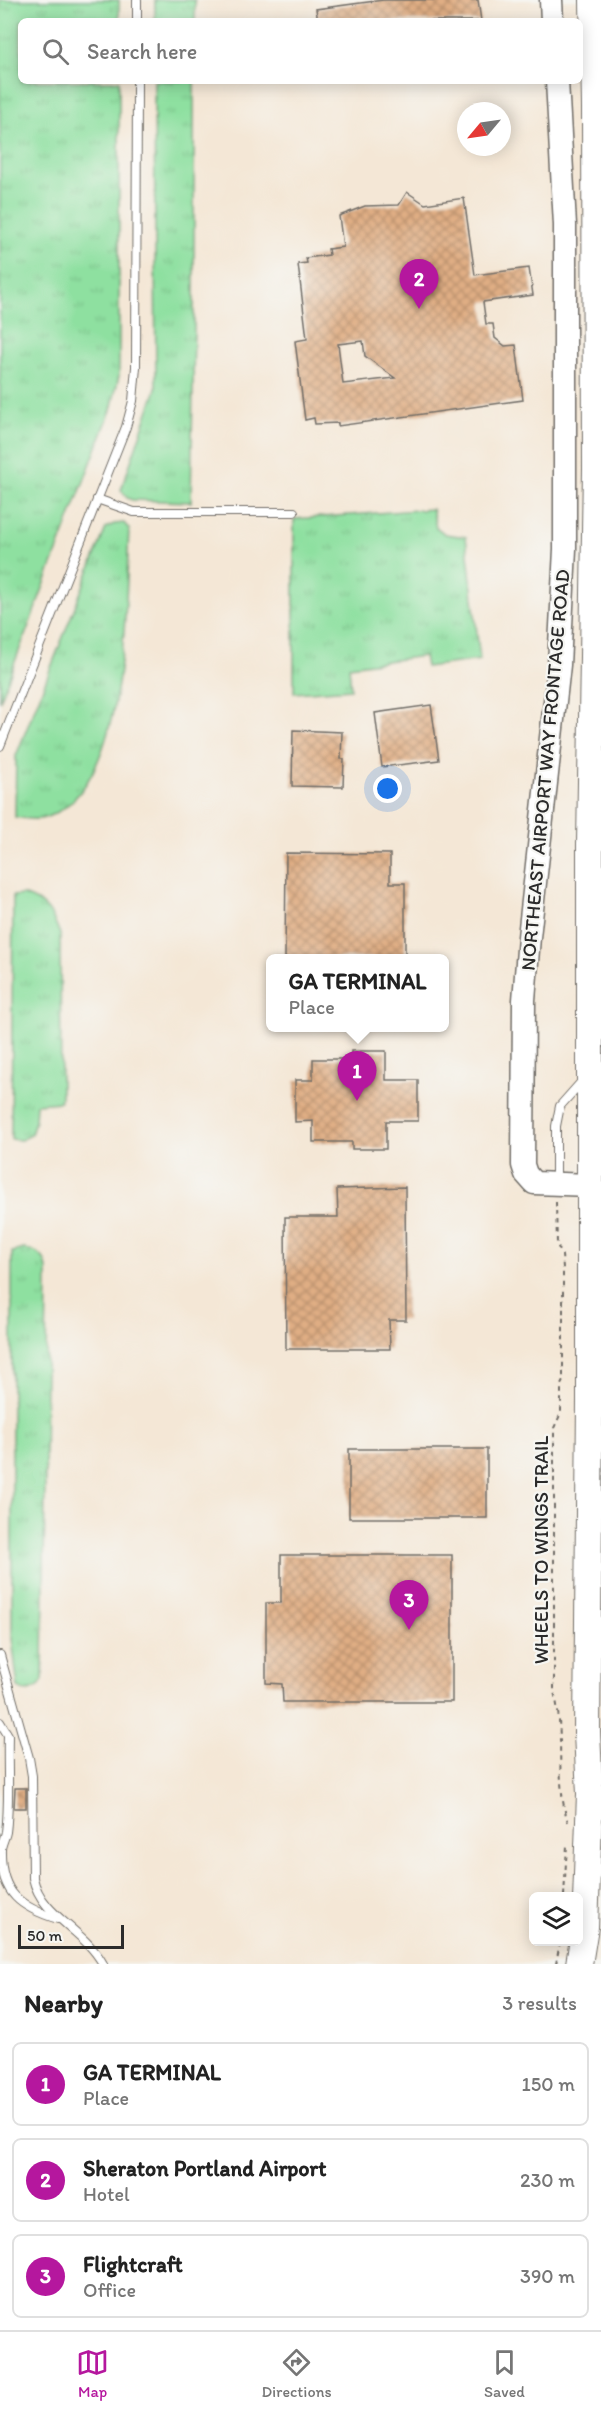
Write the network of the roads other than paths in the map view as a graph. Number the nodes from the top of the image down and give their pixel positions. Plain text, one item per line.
1 (137, 0) edge
2 (551, 0) edge
3 (593, 0) edge
4 (137, 18) edge
5 (552, 18) edge
6 (136, 84) edge
7 (557, 84) edge
8 (97, 500) junction
9 (294, 512) dead end
10 (0, 746) edge
11 (591, 1072) junction
12 (595, 1185) edge
13 (556, 1194) junction
14 (0, 1654) edge
15 (0, 1722) edge
16 (0, 1849) edge
17 (62, 1920) junction
18 (103, 1964) edge
19 (579, 1964) edge

1 - 4 lane
2 - 5 street
3 - 11 main road
6 - 8 lane
7 - 13 street, NORTHEAST AIRPORT WAY FRONTAGE ROAD
8 - 9 lane
8 - 10 lane
11 - 12 main road
11 - 13 lane
12 - 13 street, NORTHEAST AIRPORT WAY FRONTAGE ROAD
12 - 19 main road
14 - 17 lane
15 - 16 lane
16 - 17 lane
17 - 18 lane

